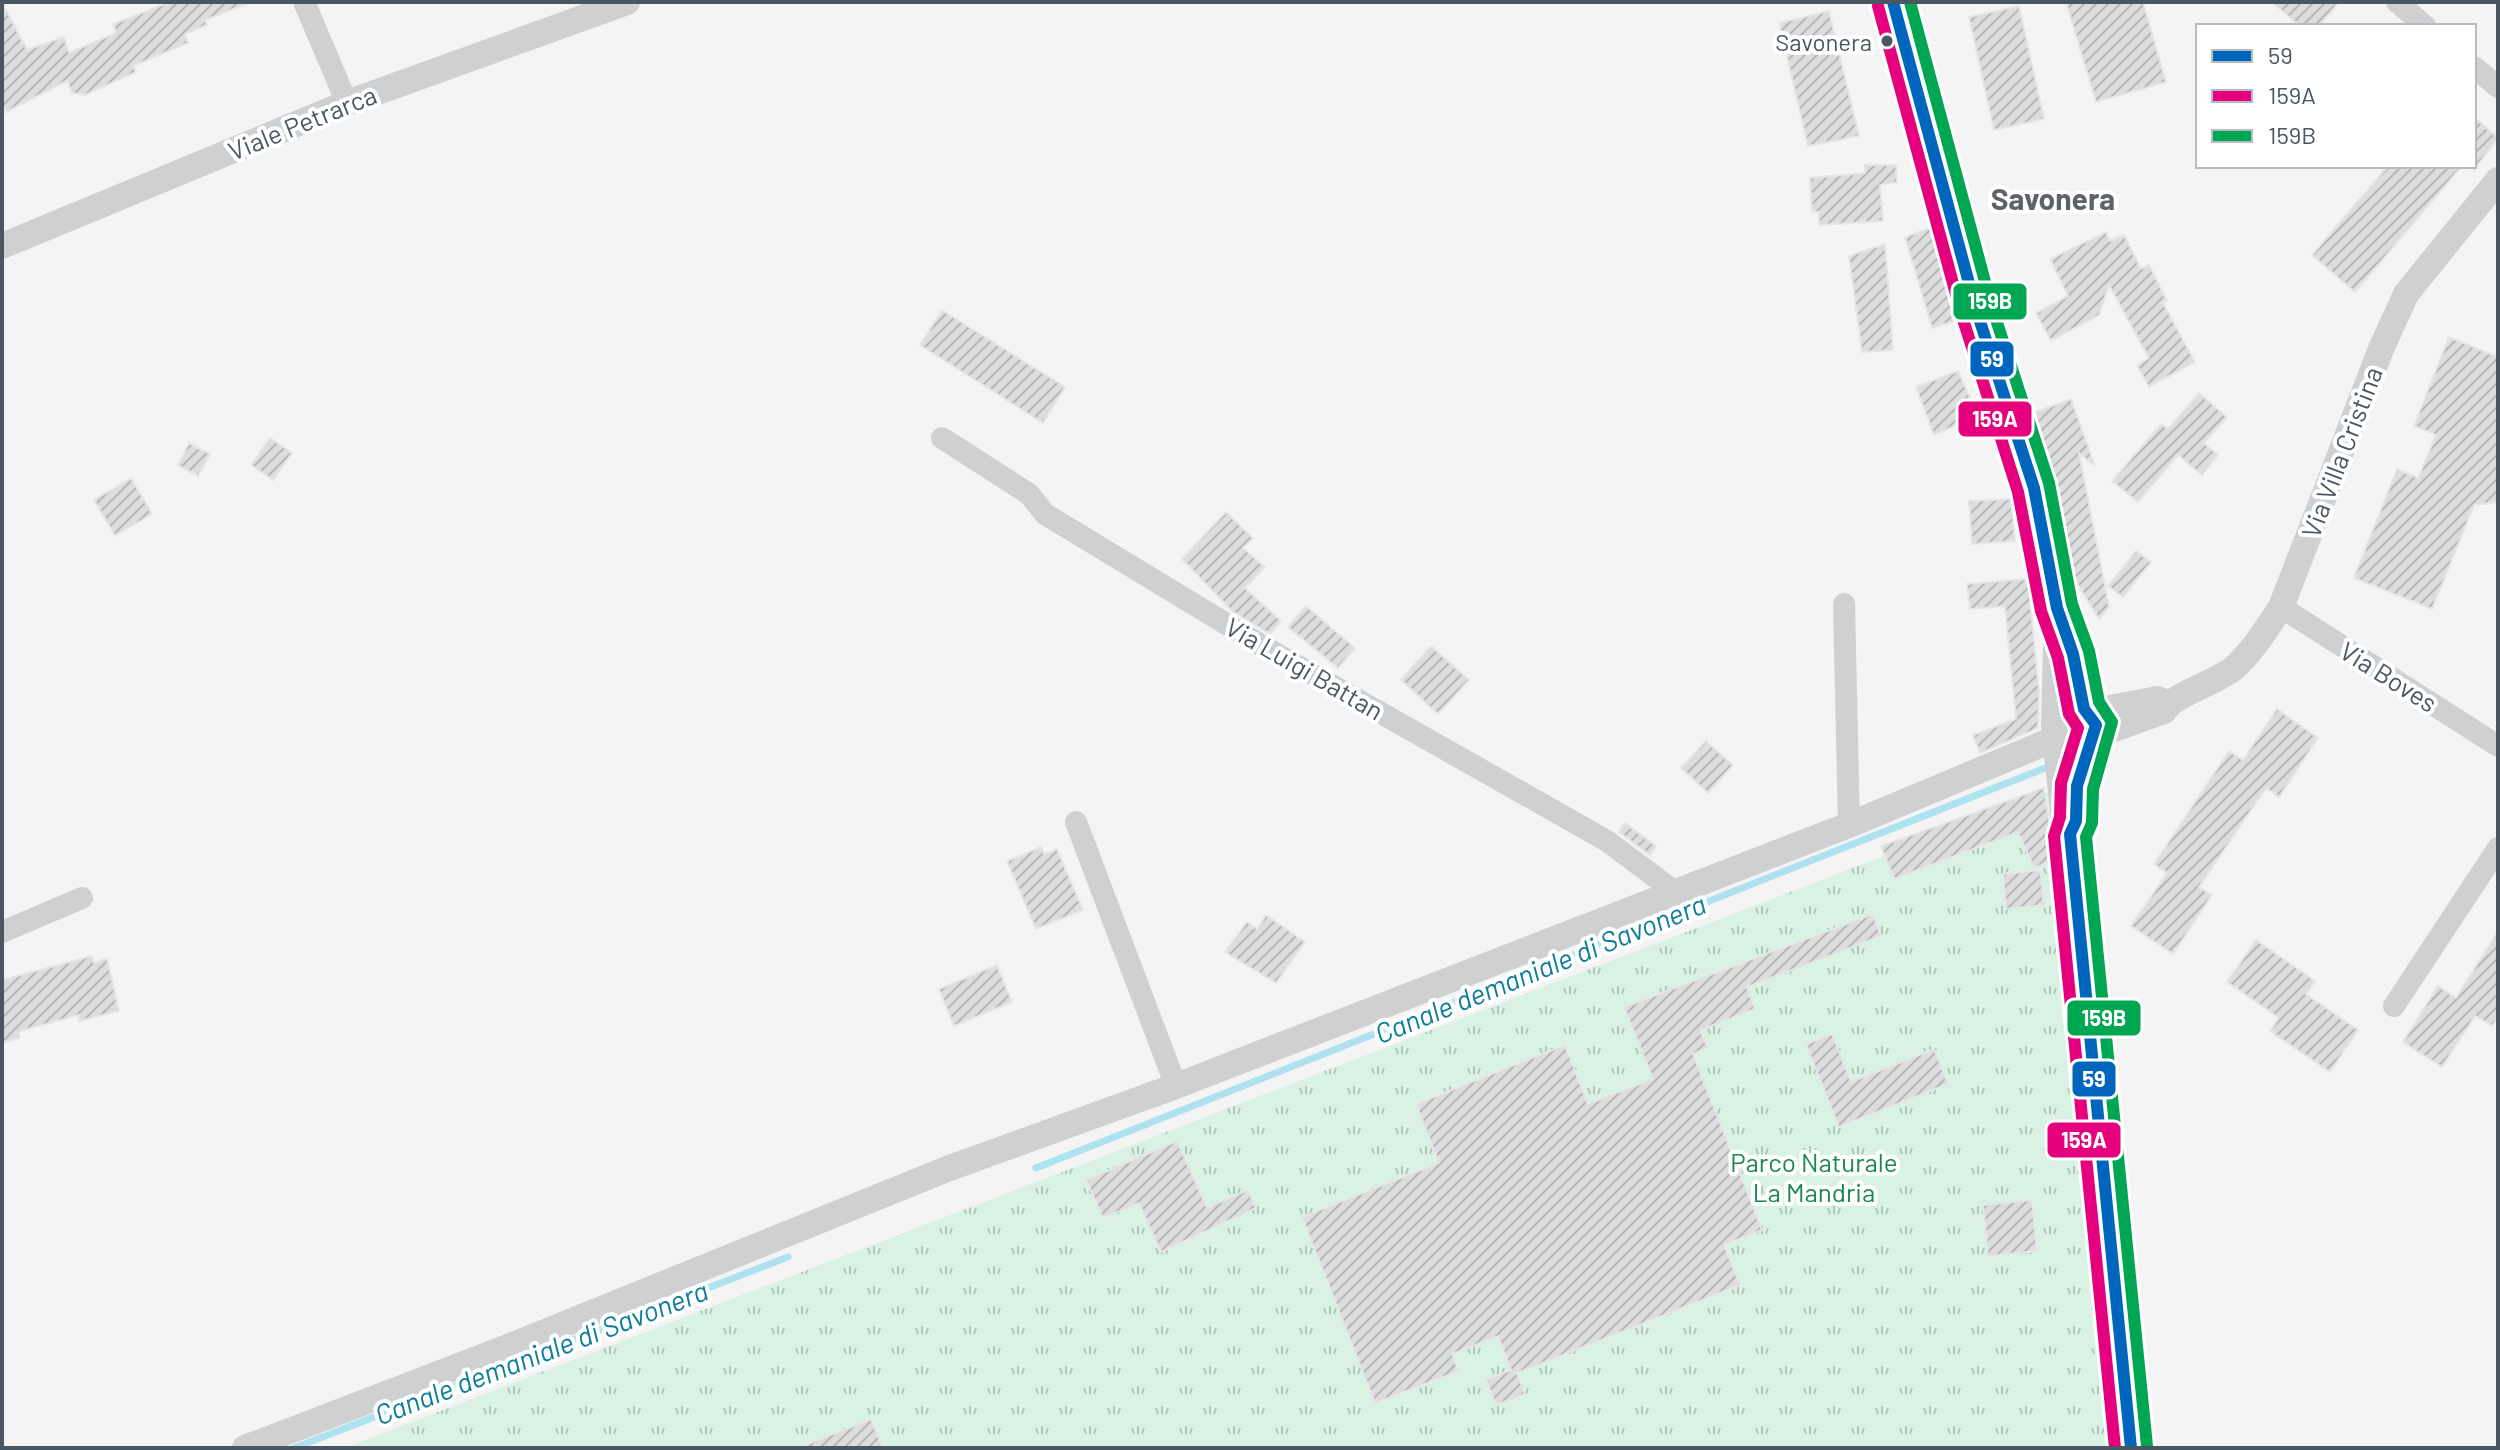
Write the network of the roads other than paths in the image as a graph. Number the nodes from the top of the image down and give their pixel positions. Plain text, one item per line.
1 (304, 2) edge
2 (1893, 2) edge
3 (2397, 2) edge
4 (614, 4) edge
5 (2423, 24) edge
6 (2476, 69) edge
7 (2498, 87) edge
8 (347, 103) junction
9 (2498, 180) edge
10 (2, 246) edge
11 (942, 438) dead end
12 (1844, 604) dead end
13 (2281, 607) junction
14 (2057, 608) junction
15 (2089, 725) junction
16 (2056, 729) junction
17 (2498, 746) edge
18 (1076, 822) dead end
19 (1841, 828) junction
20 (2070, 834) junction
21 (2498, 848) edge
22 (1674, 891) junction
23 (82, 898) dead end
24 (2, 932) edge
25 (2394, 1006) dead end
26 (1176, 1086) junction
27 (1114, 1109) junction
28 (780, 1236) junction
29 (245, 1448) edge
30 (2131, 1448) edge

1 - 8 street
2 - 14 street
3 - 5 street
4 - 8 street, Viale Petrarca
6 - 7 street
8 - 10 street, Viale Petrarca
9 - 13 street, Via Villa Cristina
11 - 22 street, Via Luigi Battan
12 - 19 street
13 - 15 street, Via Villa Cristina
13 - 17 street, Via Boves
14 - 15 street
14 - 16 street
15 - 16 street
15 - 16 street
15 - 20 street
16 - 19 street
16 - 20 street
18 - 26 street
19 - 22 street
20 - 30 street
21 - 25 street
22 - 26 street
23 - 24 street
26 - 27 street
27 - 28 street
27 - 28 street
28 - 29 street

